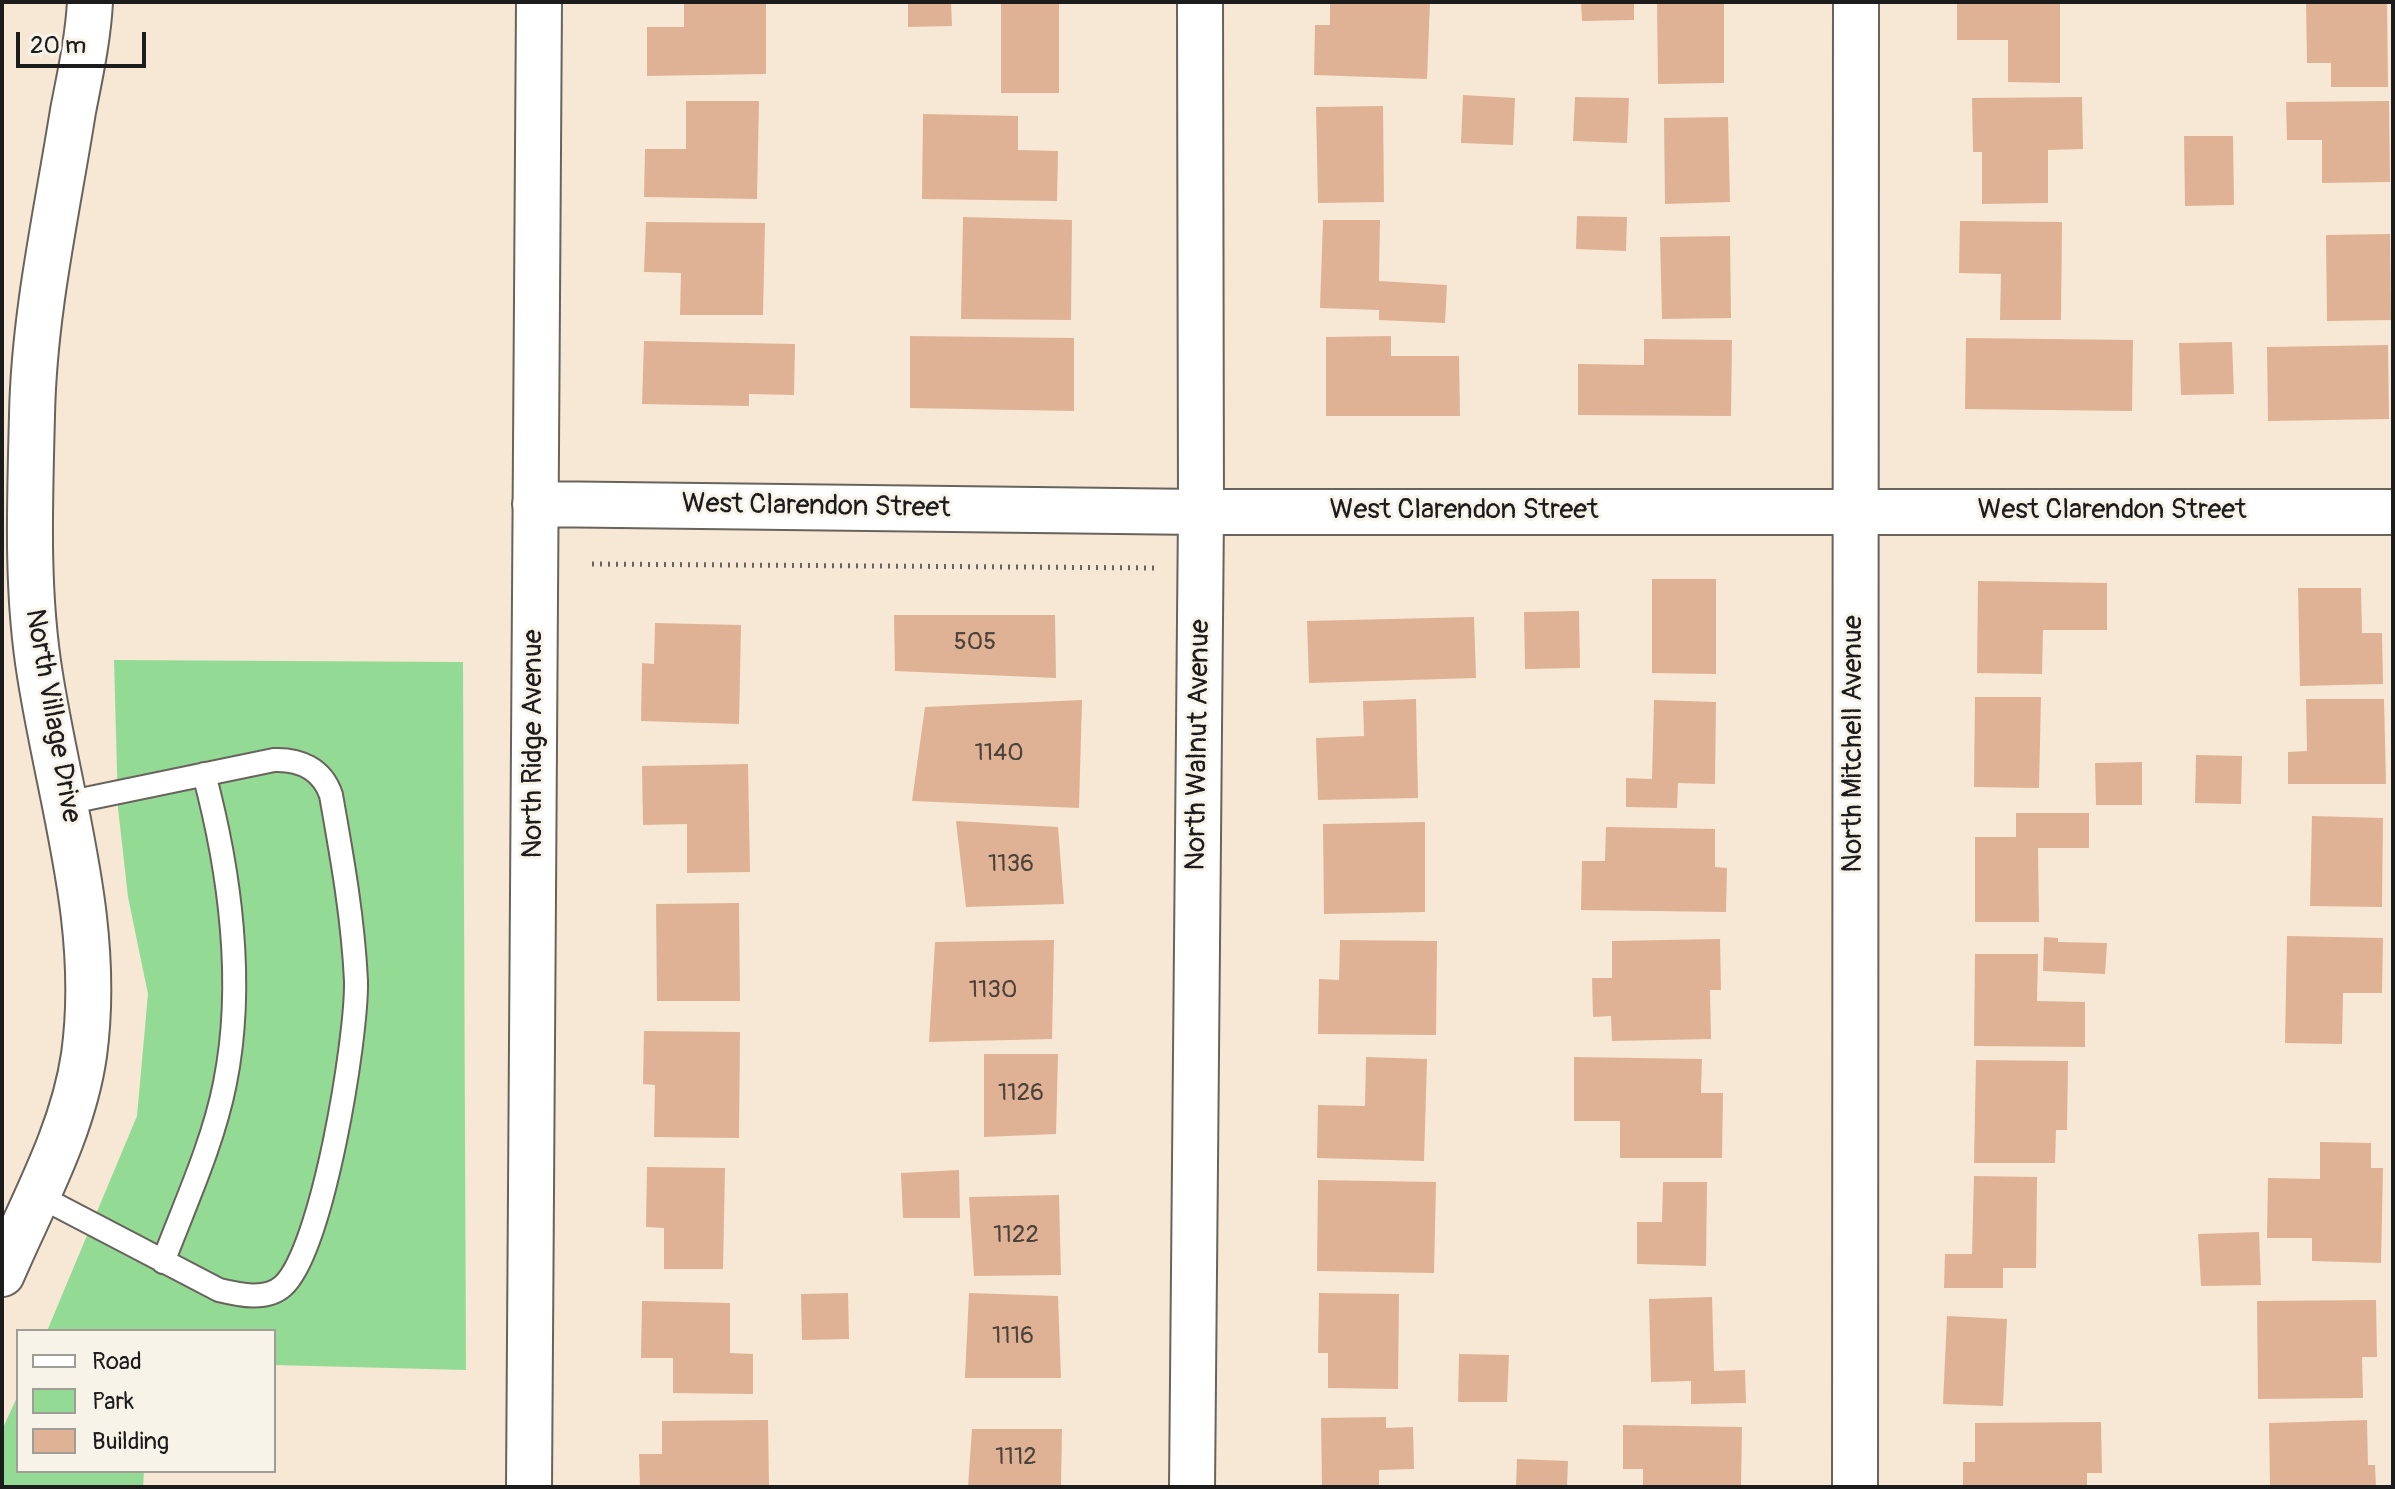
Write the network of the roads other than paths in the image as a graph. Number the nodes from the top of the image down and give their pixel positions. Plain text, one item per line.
1 (90, 2) edge
2 (539, 2) edge
3 (1200, 2) edge
4 (1856, 2) edge
5 (535, 504) junction
6 (1853, 510) junction
7 (1201, 512) junction
8 (2393, 512) edge
9 (17, 600) edge
10 (204, 774) junction
11 (66, 803) junction
12 (37, 1195) junction
13 (163, 1262) junction
14 (2, 1274) edge
15 (529, 1487) edge
16 (1192, 1487) edge
17 (1855, 1487) edge

1 - 9 street, North Village Drive
2 - 5 street, North Ridge Avenue
3 - 7 street, North Walnut Avenue
4 - 6 street, North Mitchell Avenue
5 - 7 street, West Clarendon Street
5 - 15 street, North Ridge Avenue
6 - 7 street, West Clarendon Street
6 - 8 street, West Clarendon Street
6 - 17 street, North Mitchell Avenue
7 - 16 street, North Walnut Avenue
9 - 11 street, North Village Drive
10 - 11 lane
10 - 13 lane
10 - 13 lane
11 - 12 street, North Village Drive
12 - 13 lane
12 - 14 street, North Village Drive

